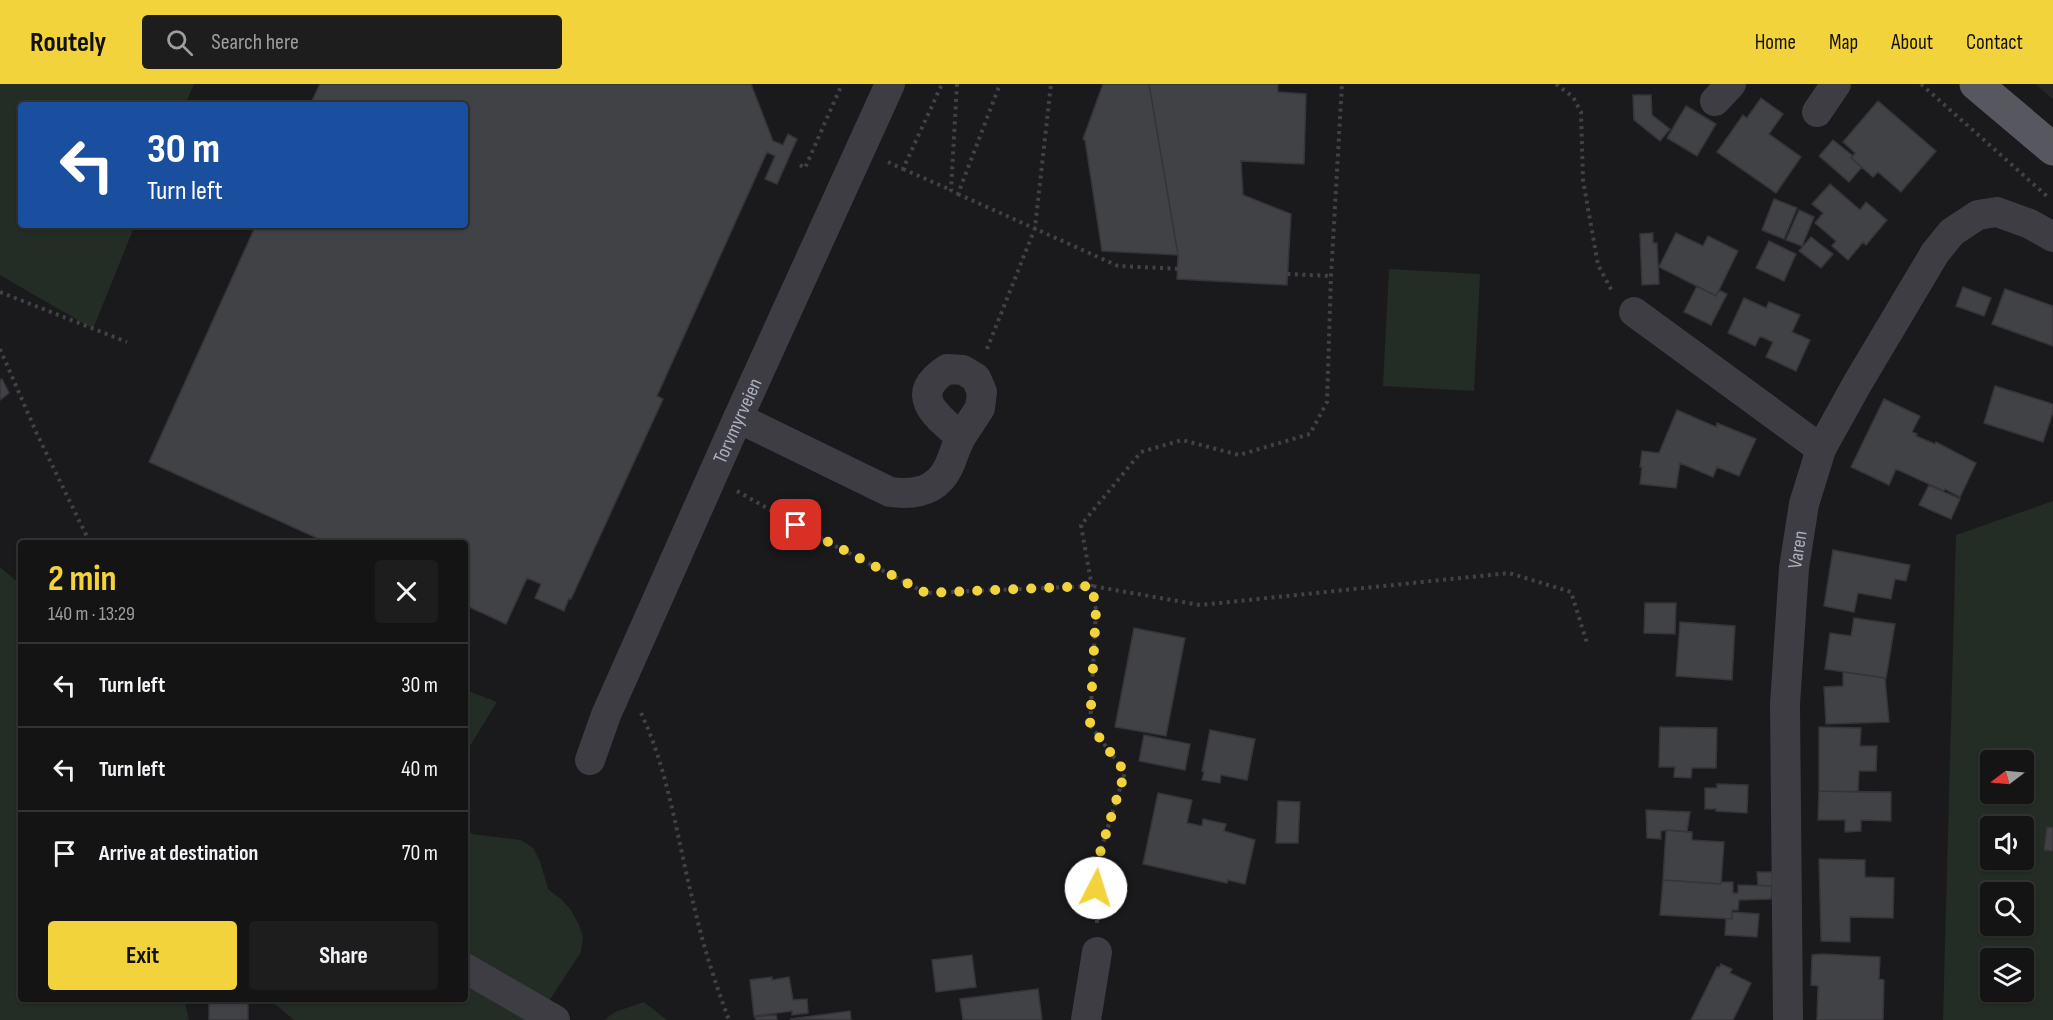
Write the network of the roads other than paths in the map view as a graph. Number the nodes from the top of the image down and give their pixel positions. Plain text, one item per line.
1 (890, 84) edge
2 (1836, 84) edge
3 (1977, 84) edge
4 (1817, 112) dead end
5 (2053, 149) edge
6 (2053, 237) edge
7 (1634, 312) road end
8 (738, 418) junction
9 (961, 437) junction
10 (1821, 449) junction
11 (590, 760) dead end
12 (1097, 952) road end
13 (468, 970) edge
14 (548, 1019) edge
15 (1086, 1020) edge
16 (1788, 1020) edge

1 - 8 street, Torvmyrveien
2 - 4 street
3 - 5 main road
6 - 10 street, Varen
7 - 10 street
8 - 9 street
8 - 11 street, Torvmyrveien
9 - 9 street
10 - 16 street, Varen
12 - 15 street
13 - 14 street

